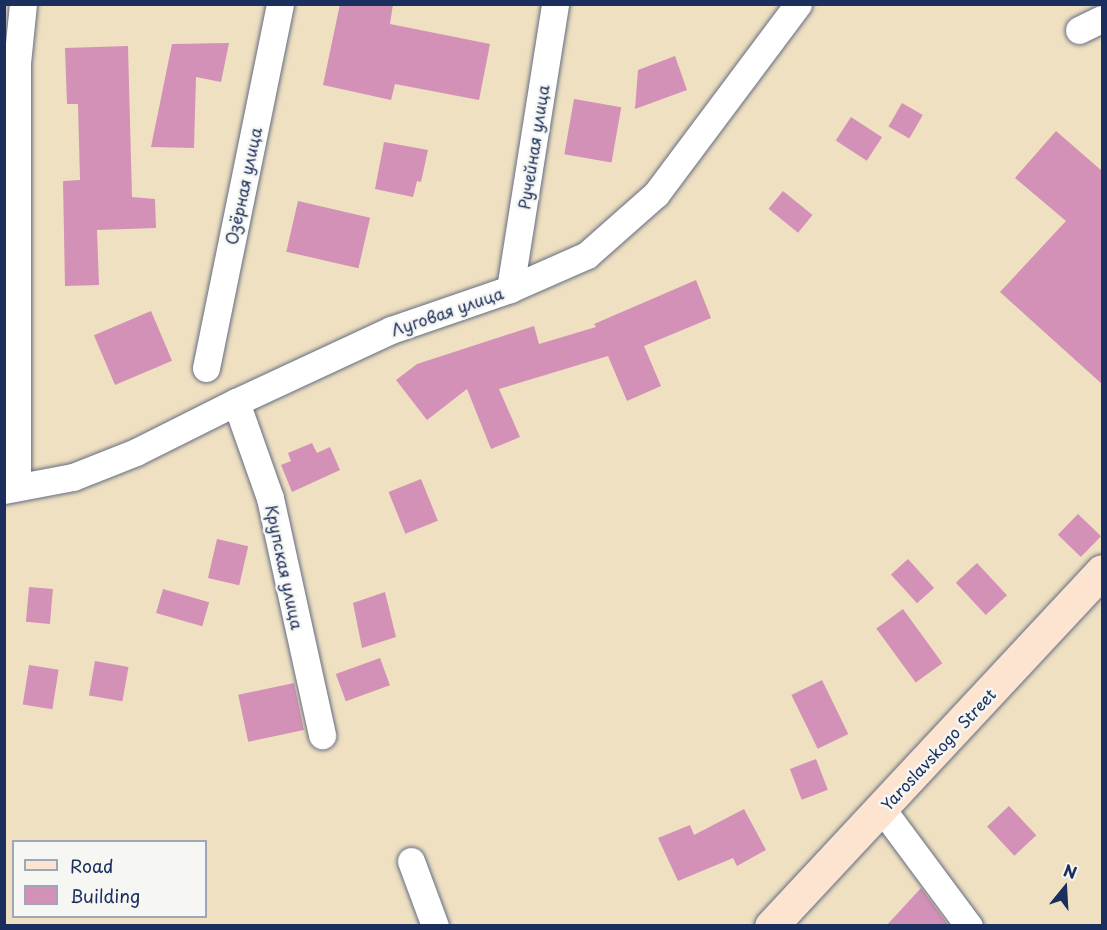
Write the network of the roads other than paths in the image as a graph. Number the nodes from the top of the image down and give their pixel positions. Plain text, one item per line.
1 (23, 4) edge
2 (280, 4) edge
3 (555, 4) edge
4 (798, 4) edge
5 (11, 63) edge
6 (510, 289) junction
7 (206, 368) dead end
8 (236, 402) junction
9 (11, 488) edge
10 (1102, 571) edge
11 (322, 735) dead end
12 (882, 809) junction
13 (411, 861) dead end
14 (435, 926) edge
15 (771, 926) edge
16 (969, 926) edge

1 - 5 street
2 - 7 street, Озёрная улица
3 - 6 street, Ручейная улица
4 - 6 street, Луговая улица
5 - 9 street
6 - 8 street, Луговая улица
8 - 9 street, Луговая улица
8 - 11 street, Крупская улица
10 - 12 street, Yaroslavskogo Street
12 - 15 street, Yaroslavskogo Street
12 - 16 street
13 - 14 street

